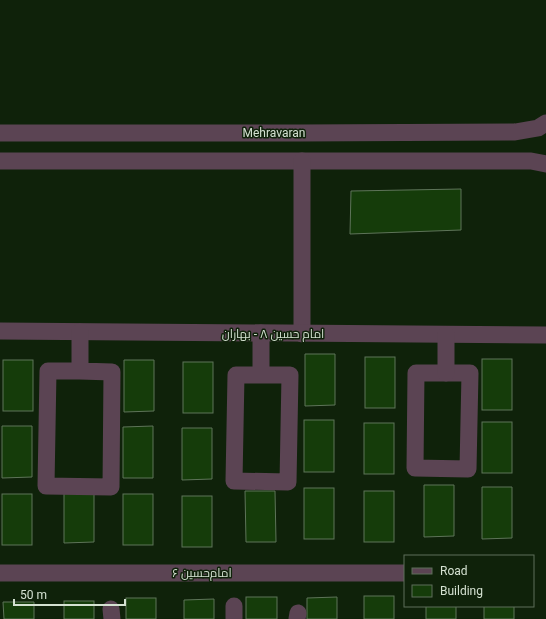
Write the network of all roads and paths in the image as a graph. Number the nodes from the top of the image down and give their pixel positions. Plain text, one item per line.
1 (546, 123) edge
2 (0, 133) edge
3 (255, 133) junction
4 (0, 161) edge
5 (254, 161) junction
6 (302, 161) junction
7 (546, 164) edge
8 (0, 331) edge
9 (80, 332) junction
10 (261, 333) junction
11 (302, 334) junction
12 (446, 335) junction
13 (546, 336) edge
14 (80, 371) junction
15 (446, 373) junction
16 (261, 375) junction
17 (0, 573) edge
18 (404, 573) edge

1 - 3 street, Mehravaran
2 - 3 street, Mehravaran
3 - 5 street
4 - 5 street
5 - 6 street
6 - 7 street
6 - 11 street
8 - 9 street, امام حسین ۸ - بهاران
9 - 10 street, امام حسین ۸ - بهاران
9 - 14 street
10 - 11 street, امام حسین ۸ - بهاران
10 - 16 street
11 - 12 street, امام حسین ۸ - بهاران
12 - 13 street, امام حسین ۸ - بهاران
12 - 15 street
14 - 14 street
15 - 15 street
16 - 16 street
17 - 18 street, امام‌حسین ۶

